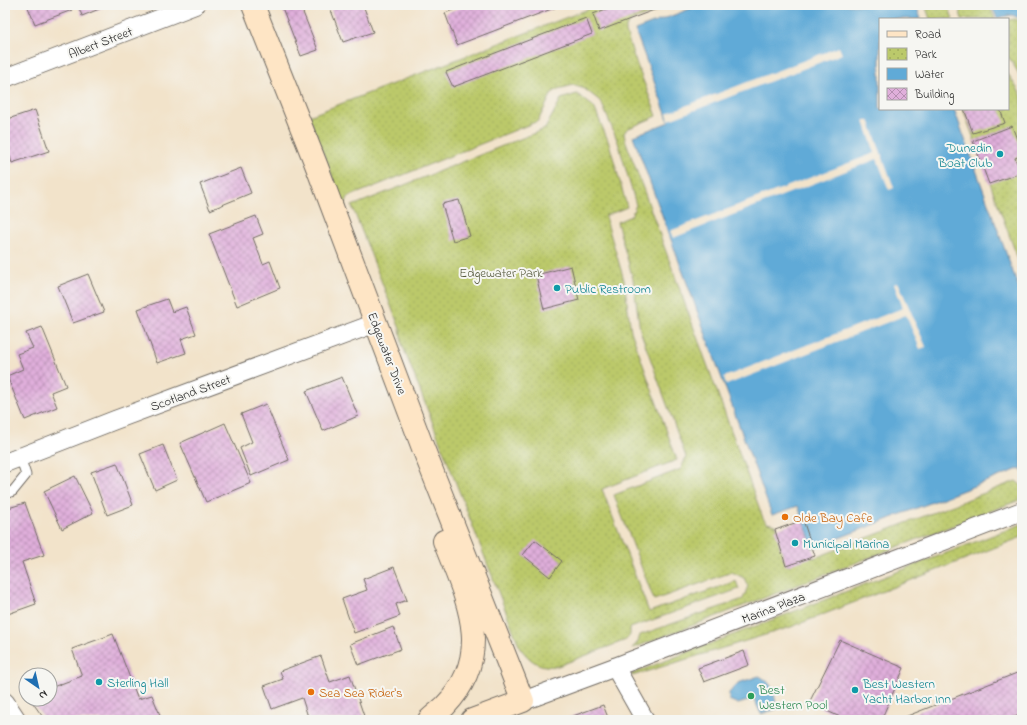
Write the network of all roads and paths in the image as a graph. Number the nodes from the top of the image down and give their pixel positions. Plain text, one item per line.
1 (195, 5) edge
2 (253, 5) edge
3 (5, 78) edge
4 (376, 323) junction
5 (424, 448) junction
6 (12, 460) edge
7 (5, 494) edge
8 (1022, 511) edge
9 (616, 667) junction
10 (523, 701) junction
11 (5, 702) edge
12 (17, 720) edge
13 (429, 720) edge
14 (472, 720) edge
15 (645, 720) edge

1 - 3 street, Albert Street
2 - 4 main road, Edgewater Drive
4 - 5 main road, Edgewater Drive
4 - 6 street, Scotland Street
5 - 10 main road, Edgewater Drive
5 - 13 main road
6 - 7 lane
8 - 9 street, Marina Plaza
9 - 10 street, Marina Plaza
9 - 15 street
10 - 14 main road
11 - 12 street

